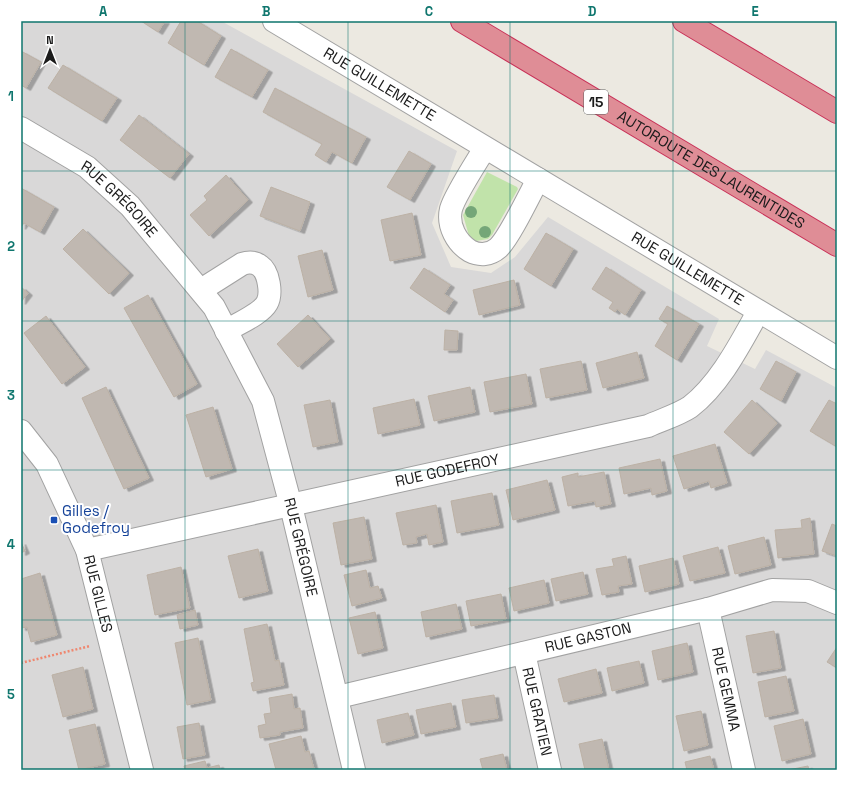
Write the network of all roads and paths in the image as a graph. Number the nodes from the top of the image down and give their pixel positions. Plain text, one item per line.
1 (274, 21) edge
2 (462, 21) edge
3 (684, 21) edge
4 (837, 112) edge
5 (21, 128) edge
6 (485, 148) junction
7 (538, 179) junction
8 (837, 245) edge
9 (201, 290) junction
10 (758, 312) junction
11 (226, 331) junction
12 (837, 358) edge
13 (21, 431) edge
14 (291, 506) junction
15 (87, 550) junction
16 (837, 603) edge
17 (708, 609) junction
18 (110, 641) junction
19 (524, 653) junction
20 (21, 663) edge
21 (338, 697) junction
22 (142, 770) edge
23 (354, 770) edge
24 (550, 770) edge
25 (744, 770) edge

1 - 6 street, RUE GUILLEMETTE
2 - 8 highway, AUTOROUTE DES LAURENTIDES / 15
3 - 4 highway
5 - 9 street, RUE GRÉGOIRE
6 - 7 street, RUE GUILLEMETTE
6 - 7 street
7 - 10 street, RUE GUILLEMETTE
9 - 11 street, RUE GRÉGOIRE
9 - 11 street
10 - 12 street, RUE GUILLEMETTE
10 - 14 street, RUE GODEFROY
11 - 14 street, RUE GRÉGOIRE
13 - 15 street, RUE GILLES
14 - 15 street, RUE GODEFROY
14 - 21 street, RUE GRÉGOIRE
15 - 18 street, RUE GILLES
16 - 17 street, RUE GASTON
17 - 19 street, RUE GASTON
17 - 25 street, RUE GEMMA
18 - 20 path
18 - 22 street, RUE GILLES
19 - 21 street, RUE GASTON
19 - 24 street, RUE GRATIEN
21 - 23 street, RUE GRÉGOIRE

